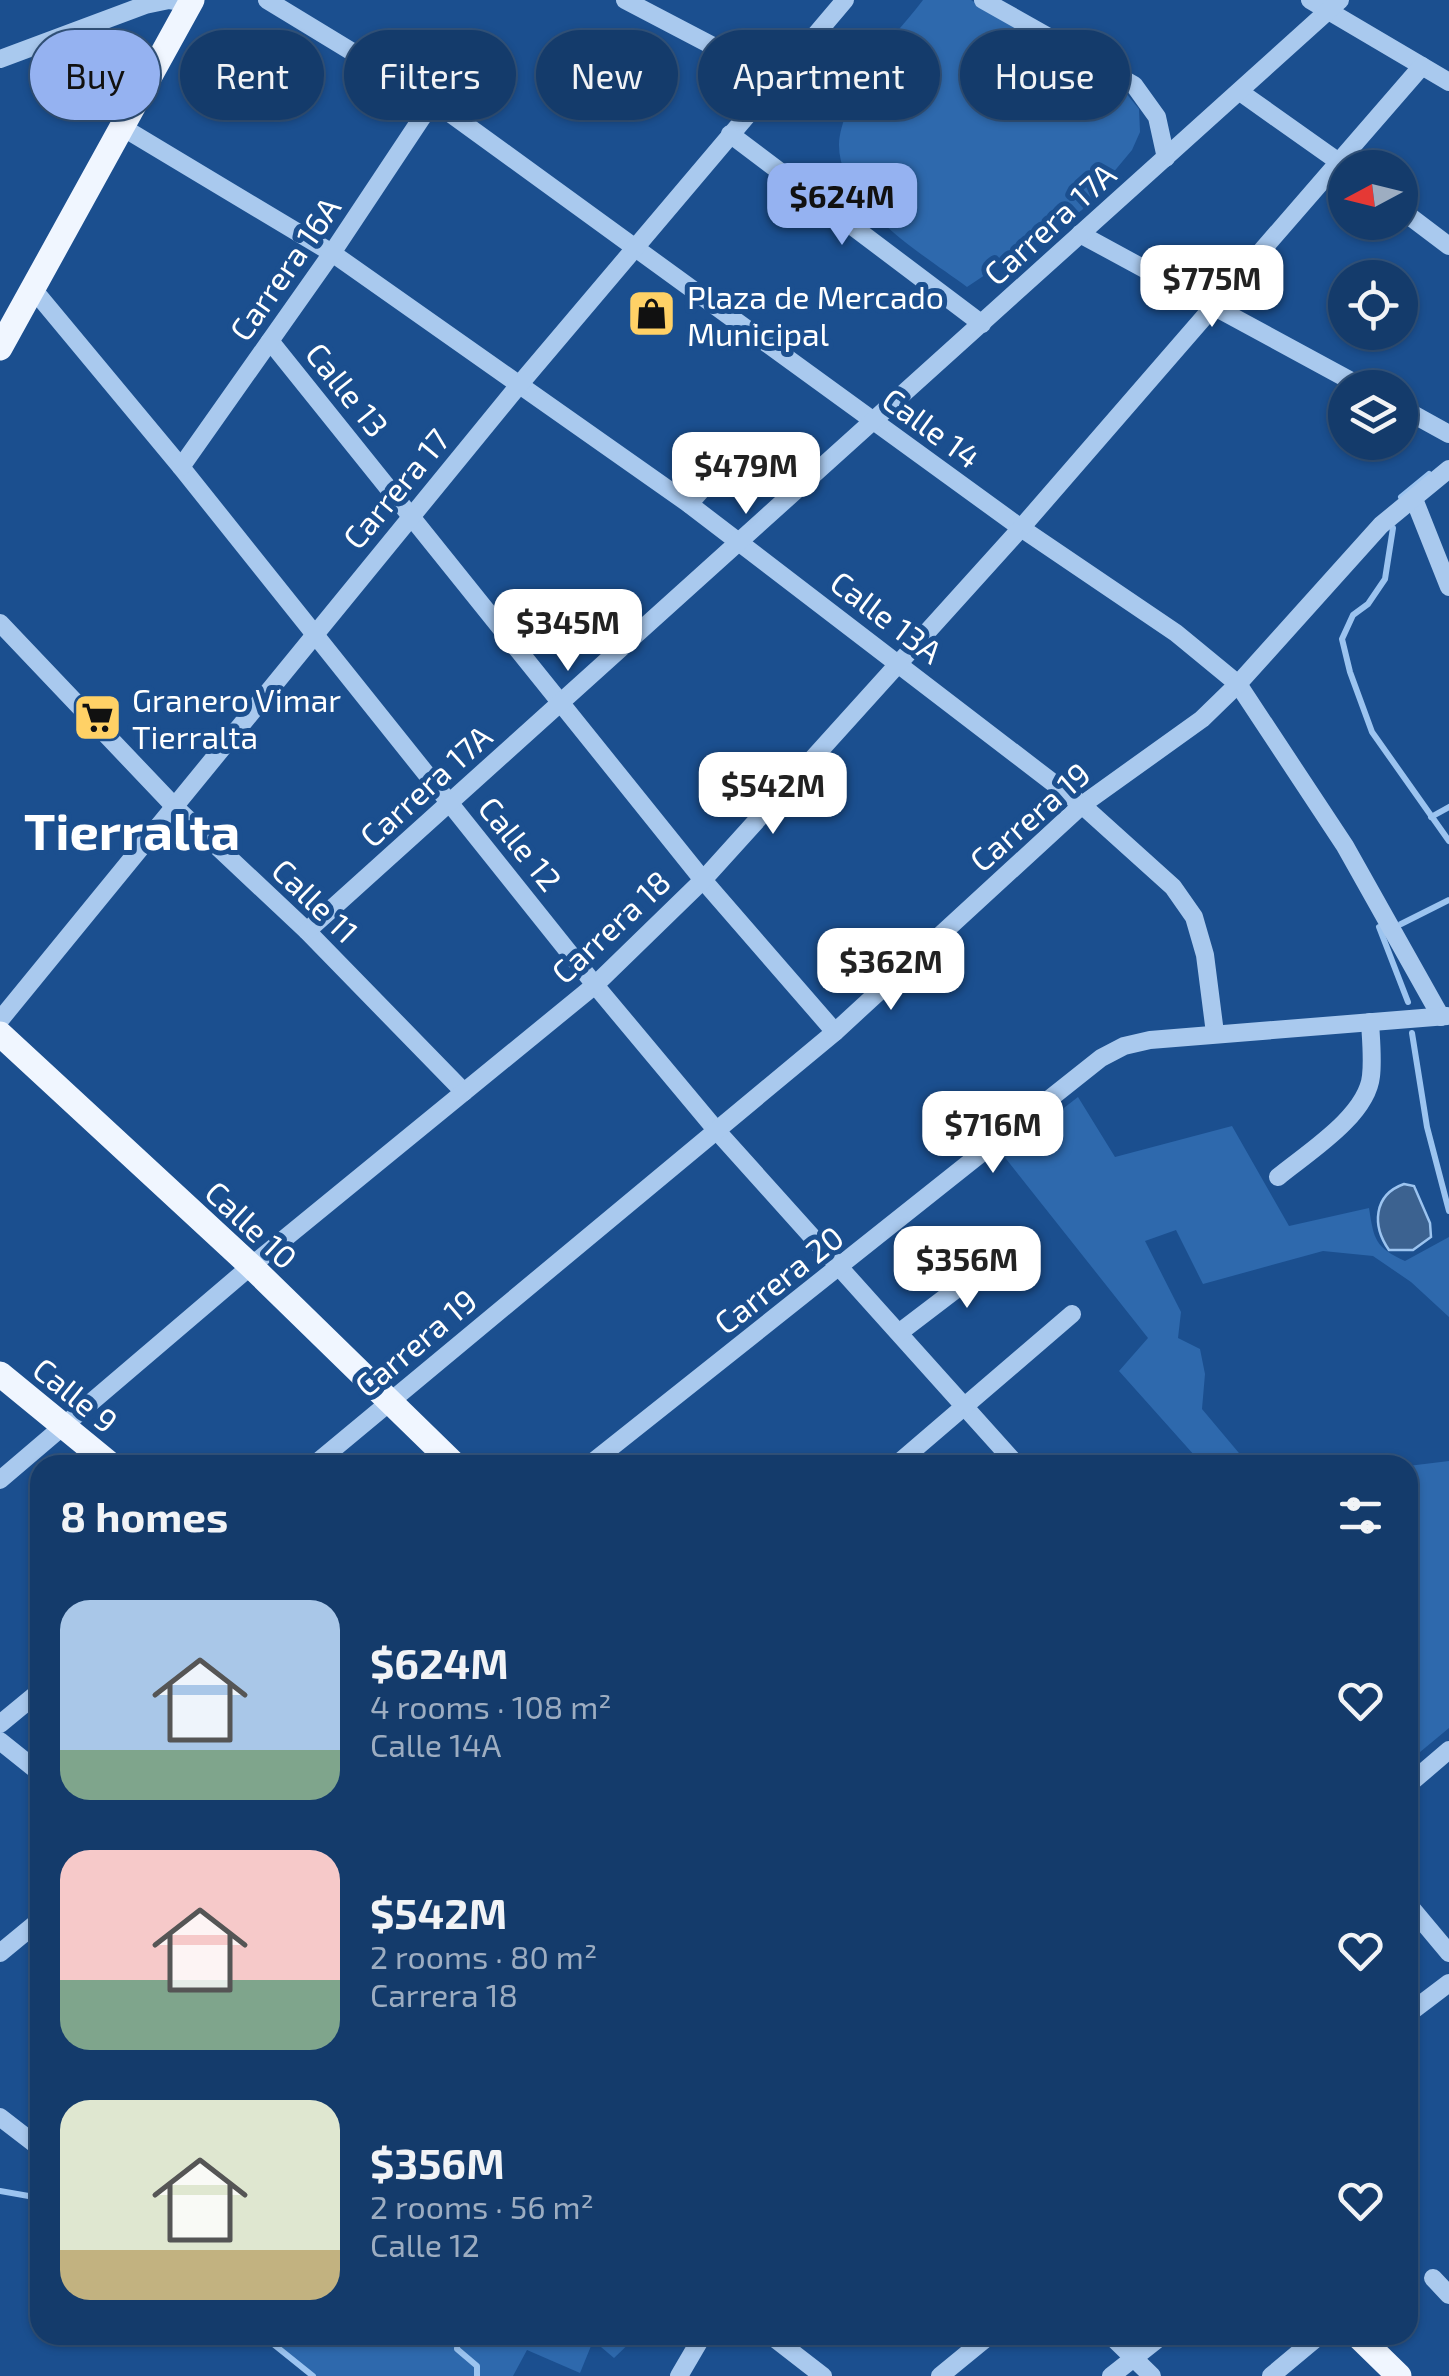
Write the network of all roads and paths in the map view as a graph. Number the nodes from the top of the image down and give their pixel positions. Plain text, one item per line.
1 (267, 0) edge
2 (625, 0) edge
3 (844, 0) edge
4 (983, 0) edge
5 (1310, 0) edge
6 (191, 1) edge
7 (1334, 6) edge
8 (818, 30) edge
9 (698, 38) edge
10 (344, 47) edge
11 (0, 59) edge
12 (1422, 66) junction
13 (1449, 82) edge
14 (1240, 92) junction
15 (421, 120) edge
16 (460, 120) edge
17 (742, 120) edge
18 (122, 126) junction
19 (730, 134) junction
20 (1355, 150) edge
21 (1328, 154) edge
22 (1166, 158) junction
23 (1328, 181) edge
24 (1418, 222) edge
25 (1080, 234) junction
26 (636, 246) junction
27 (1449, 246) edge
28 (332, 253) junction
29 (33, 289) junction
30 (1215, 305) junction
31 (982, 324) junction
32 (270, 341) junction
33 (0, 348) edge
34 (1332, 370) edge
35 (519, 385) junction
36 (1418, 417) edge
37 (875, 422) junction
38 (1449, 434) edge
39 (742, 444) dead end
40 (181, 468) junction
41 (1449, 469) edge
42 (1414, 499) junction
43 (689, 504) junction
44 (412, 514) junction
45 (1021, 528) junction
46 (738, 541) junction
47 (1449, 587) edge
48 (0, 624) edge
49 (315, 632) junction
50 (898, 662) junction
51 (1238, 684) junction
52 (560, 702) junction
53 (451, 803) junction
54 (1082, 804) junction
55 (174, 806) junction
56 (703, 880) junction
57 (307, 931) junction
58 (595, 985) junction
59 (1445, 1016) edge
60 (0, 1020) edge
61 (1370, 1022) junction
62 (835, 1032) junction
63 (1215, 1033) junction
64 (0, 1034) edge
65 (464, 1092) junction
66 (717, 1131) junction
67 (1278, 1177) dead end
68 (1004, 1252) dead end
69 (250, 1266) junction
70 (839, 1269) junction
71 (1072, 1314) dead end
72 (900, 1332) junction
73 (0, 1374) edge
74 (390, 1403) junction
75 (965, 1408) junction
76 (64, 1428) junction
77 (31, 1455) edge
78 (98, 1455) edge
79 (326, 1455) edge
80 (445, 1455) edge
81 (603, 1455) edge
82 (908, 1455) edge
83 (1008, 1455) edge
84 (30, 1456) edge
85 (0, 1480) edge
86 (30, 1698) edge
87 (0, 1724) edge
88 (0, 1742) edge
89 (1446, 1758) edge
90 (30, 1764) edge
91 (1418, 1778) edge
92 (1418, 1916) edge
93 (30, 1928) edge
94 (1449, 1953) edge
95 (0, 1954) edge
96 (1449, 1983) edge
97 (1418, 2006) edge
98 (0, 2118) edge
99 (30, 2140) edge
100 (1433, 2278) dead end
101 (1449, 2295) edge
102 (697, 2345) edge
103 (782, 2345) edge
104 (978, 2345) edge
105 (1120, 2345) edge
106 (1150, 2345) edge
107 (1308, 2345) edge
108 (1367, 2345) edge
109 (1134, 2358) junction
110 (815, 2374) edge
111 (679, 2376) edge
112 (940, 2376) edge
113 (1111, 2376) edge
114 (1152, 2376) edge
115 (1271, 2376) edge
116 (1399, 2376) edge

1 - 10 street, Calle 14
2 - 9 street
3 - 8 street, Carrera 17
4 - 22 street
5 - 7 street
6 - 11 street
6 - 18 main road
7 - 12 street
7 - 14 street, Carrera 17A
12 - 13 street
12 - 20 street, Carrera 18
14 - 21 street
14 - 22 street, Carrera 17A
15 - 28 street, Carrera 16A
16 - 26 street, Calle 14
17 - 19 street, Carrera 17
18 - 28 street, Calle 13A
18 - 29 main road
19 - 26 street, Carrera 17
19 - 31 street
22 - 25 street, Carrera 17A
23 - 30 street, Carrera 18
24 - 27 street
25 - 30 street
25 - 31 street, Carrera 17A
26 - 35 street, Carrera 17
26 - 37 street, Calle 14
28 - 32 street, Carrera 16A
28 - 35 street, Calle 13A
29 - 33 main road
29 - 40 street, Calle 12
30 - 34 street
30 - 45 street, Carrera 18
31 - 37 street, Carrera 17A
32 - 40 street, Carrera 16A
32 - 44 street, Calle 13
35 - 43 street, Calle 13A
35 - 44 street, Carrera 17
36 - 38 street
37 - 45 street, Calle 14
37 - 46 street, Carrera 17A
39 - 43 street
40 - 49 street, Calle 12
41 - 42 street, Carrera 19
42 - 47 street
42 - 51 street, Carrera 19
43 - 46 street, Calle 13A
44 - 49 street, Carrera 17
44 - 52 street, Calle 13
45 - 50 street, Carrera 18
45 - 51 street, Calle 14
46 - 50 street, Calle 13A
46 - 52 street, Carrera 17A
48 - 55 street, Calle 11
49 - 53 street, Calle 12
49 - 55 street, Carrera 17
50 - 54 street, Calle 13A
50 - 56 street, Carrera 18
51 - 54 street, Carrera 19
51 - 59 street, Calle 14
52 - 53 street, Carrera 17A
52 - 56 street, Calle 13
53 - 57 street, Carrera 17A
53 - 58 street, Calle 12
54 - 62 street, Carrera 19
54 - 63 street, Calle 13A
55 - 57 street, Calle 11
55 - 60 street, Carrera 17
56 - 58 street, Carrera 18
56 - 62 street, Calle 13
57 - 65 street, Calle 11
58 - 65 street, Carrera 18
58 - 66 street, Calle 12
59 - 61 street, Carrera 20
61 - 63 street, Carrera 20
61 - 67 street
62 - 66 street, Carrera 19
63 - 70 street, Carrera 20
64 - 69 main road, Calle 10
65 - 69 street, Carrera 18
66 - 70 street, Calle 12
66 - 74 street, Carrera 19
68 - 72 street
69 - 74 main road, Calle 10
69 - 76 street, Carrera 18
70 - 72 street, Calle 12
70 - 81 street, Carrera 20
71 - 75 street
72 - 75 street, Calle 12
73 - 76 main road, Calle 9
74 - 79 street, Carrera 19
74 - 80 main road, Calle 10
75 - 82 street
75 - 83 street, Calle 12
76 - 77 street, Carrera 18
76 - 78 main road, Calle 9
84 - 85 street, Carrera 18
86 - 87 street
88 - 90 street
89 - 91 street
92 - 94 street
93 - 95 street
96 - 97 street
98 - 99 street
100 - 101 street
102 - 111 street
103 - 110 street
104 - 112 street
105 - 109 street
106 - 109 street
107 - 115 street
108 - 116 main road
109 - 113 street
109 - 114 street

